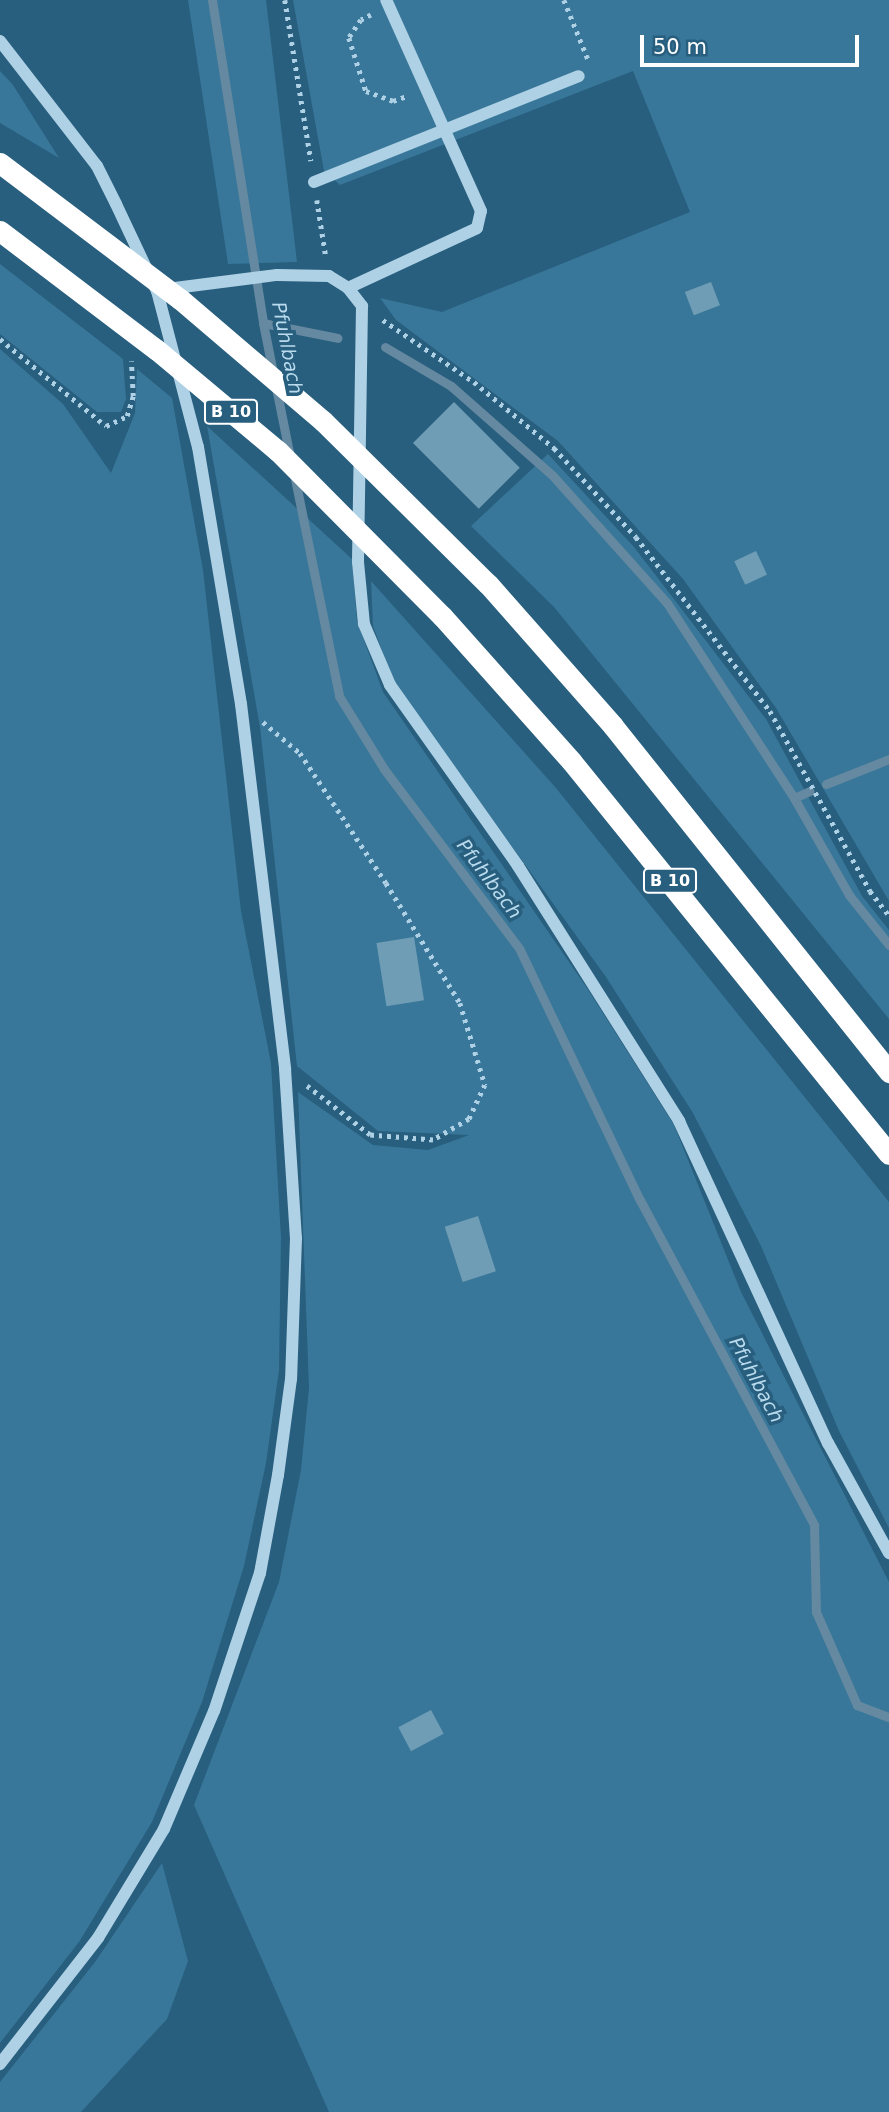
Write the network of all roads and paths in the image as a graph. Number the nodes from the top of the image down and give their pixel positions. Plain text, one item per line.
1 (285, 0) edge
2 (564, 0) edge
3 (386, 4) edge
4 (0, 41) edge
5 (579, 76) joint
6 (424, 89) junction
7 (444, 131) junction
8 (0, 163) edge
9 (314, 183) junction
10 (0, 231) edge
11 (329, 276) junction
12 (348, 288) junction
13 (157, 291) junction
14 (362, 306) junction
15 (0, 339) edge
16 (106, 426) dead end
17 (241, 704) junction
18 (889, 915) edge
19 (285, 1069) junction
20 (889, 1072) edge
21 (889, 1154) edge
22 (889, 1553) edge
23 (0, 2064) edge

1 - 9 path
2 - 5 path
3 - 6 street
3 - 6 path
4 - 13 street
5 - 7 street
6 - 7 street
7 - 9 street
7 - 12 street
8 - 20 highway, B 10, bridge
9 - 11 path
10 - 21 highway, B 10, bridge
11 - 12 street
11 - 13 street
12 - 14 street
13 - 17 street
14 - 18 path
14 - 22 street
15 - 16 path
17 - 19 street
17 - 19 path
19 - 23 street

